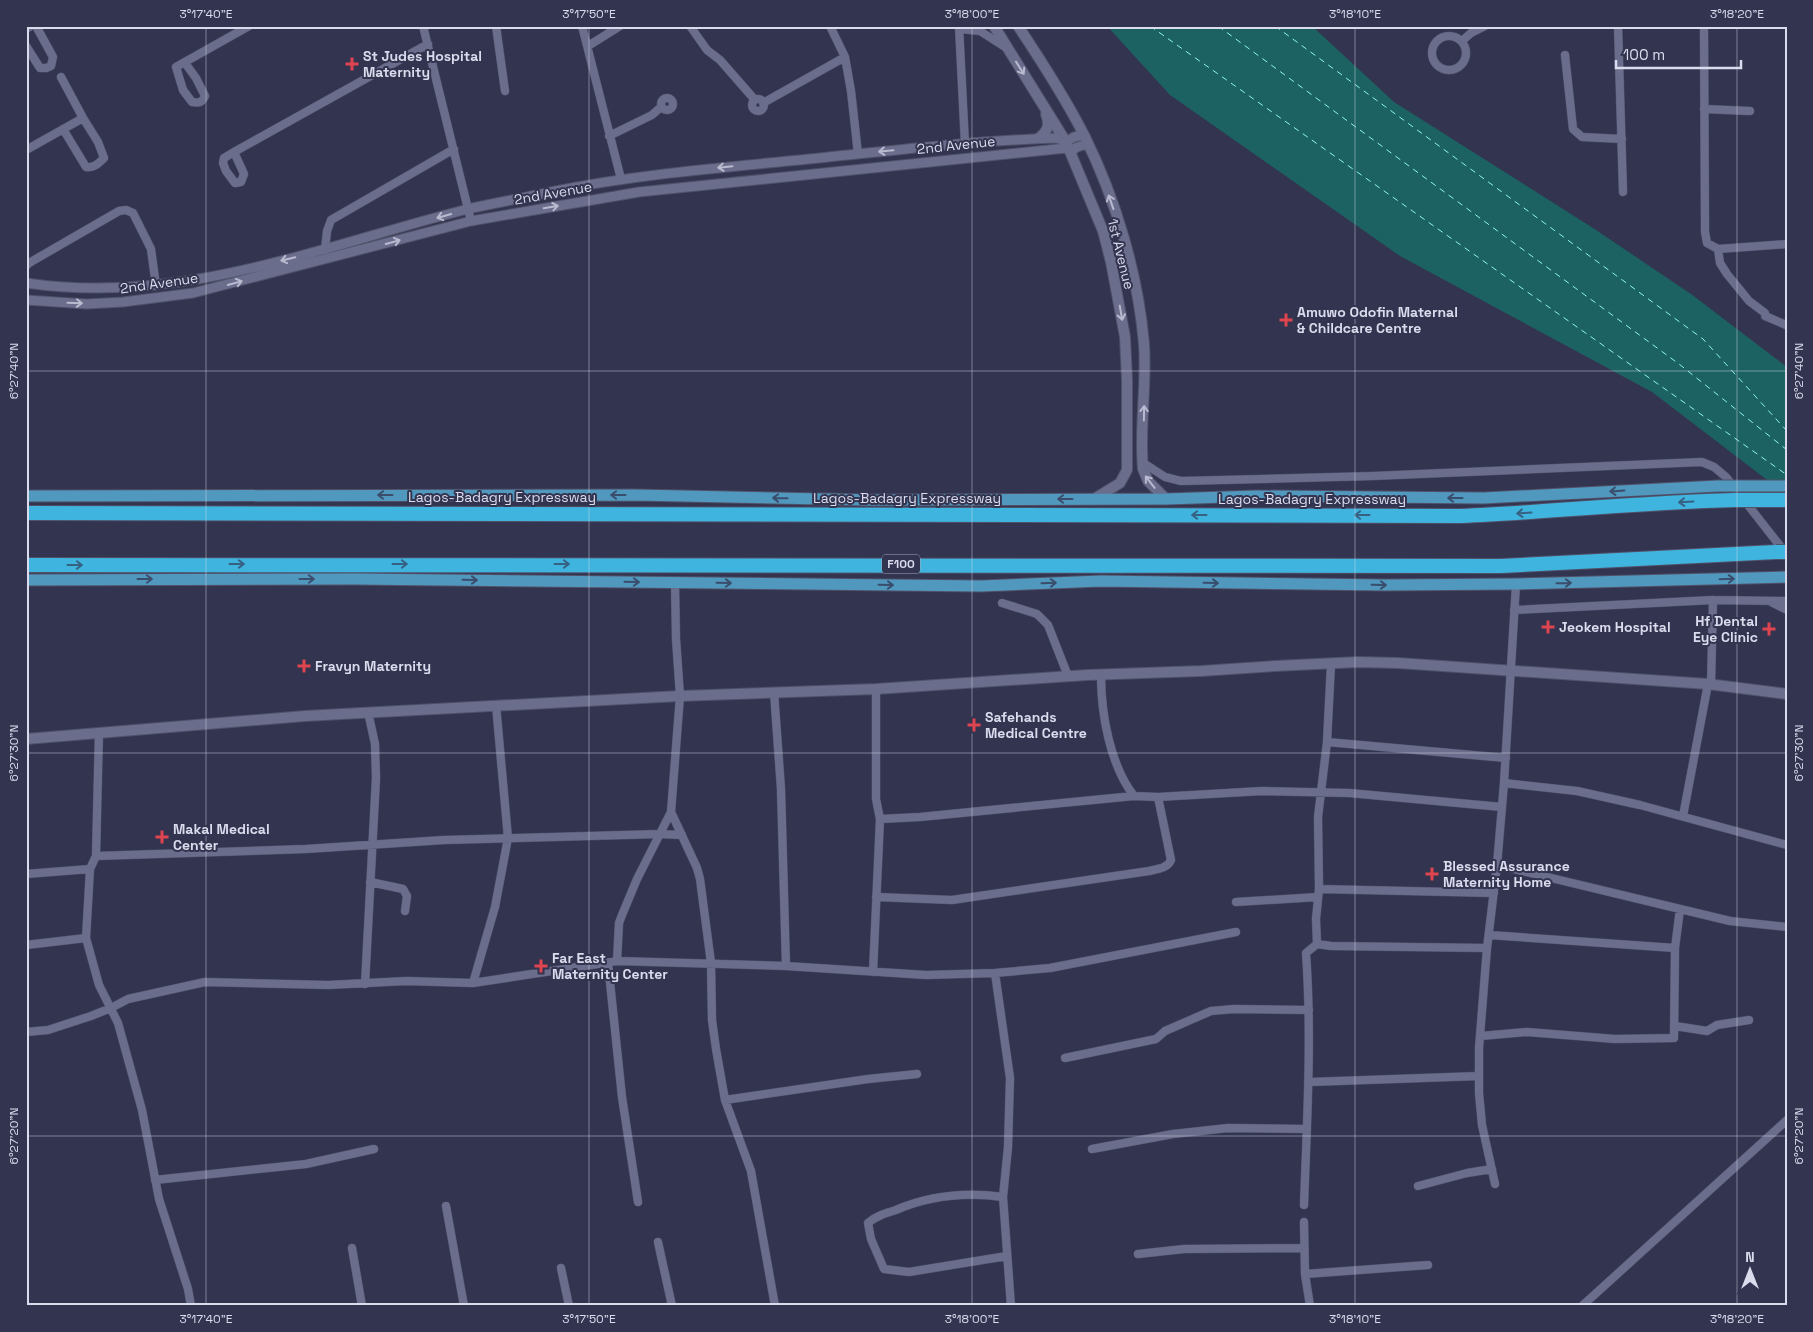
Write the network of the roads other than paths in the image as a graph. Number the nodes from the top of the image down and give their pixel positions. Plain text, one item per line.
1 (31, 26) edge
2 (36, 26) edge
3 (249, 26) edge
4 (423, 26) edge
5 (496, 26) edge
6 (582, 26) edge
7 (620, 26) edge
8 (690, 26) edge
9 (830, 26) edge
10 (994, 26) edge
11 (1018, 26) edge
12 (1485, 26) edge
13 (1618, 26) edge
14 (1704, 26) edge
15 (959, 28) edge
16 (26, 29) edge
17 (1462, 41) junction
18 (428, 44) junction
19 (26, 46) edge
20 (588, 46) junction
21 (1008, 49) junction
22 (1565, 55) dead end
23 (845, 57) junction
24 (185, 63) junction
25 (61, 77) dead end
26 (505, 91) dead end
27 (661, 107) dead end
28 (1704, 109) junction
29 (1750, 110) dead end
30 (1045, 111) junction
31 (84, 118) junction
32 (63, 129) junction
33 (609, 136) junction
34 (1040, 138) junction
35 (1622, 139) junction
36 (1086, 140) junction
37 (965, 144) junction
38 (1068, 147) junction
39 (454, 149) junction
40 (26, 150) edge
41 (234, 152) dead end
42 (858, 154) junction
43 (621, 179) junction
44 (1622, 192) dead end
45 (468, 210) junction
46 (471, 221) junction
47 (1787, 244) edge
48 (1718, 249) junction
49 (325, 250) junction
50 (26, 266) edge
51 (26, 283) edge
52 (156, 286) junction
53 (26, 300) edge
54 (1786, 325) edge
55 (1142, 462) junction
56 (1787, 486) edge
57 (26, 496) edge
58 (1094, 499) junction
59 (1166, 499) junction
60 (1787, 500) edge
61 (26, 513) edge
62 (1783, 553) edge
63 (26, 565) edge
64 (1782, 577) edge
65 (26, 580) edge
66 (675, 583) junction
67 (1516, 584) junction
68 (1713, 600) junction
69 (1770, 602) junction
70 (1787, 602) edge
71 (1002, 603) dead end
72 (1514, 610) junction
73 (1787, 610) edge
74 (1331, 664) junction
75 (1510, 671) junction
76 (1100, 675) junction
77 (1068, 676) junction
78 (1709, 685) junction
79 (876, 689) junction
80 (774, 692) junction
81 (1787, 694) edge
82 (680, 696) junction
83 (496, 705) junction
84 (368, 712) junction
85 (99, 732) junction
86 (26, 739) edge
87 (1327, 742) junction
88 (1506, 758) junction
89 (1504, 783) junction
90 (1320, 794) junction
91 (1134, 796) junction
92 (1158, 797) junction
93 (1502, 807) junction
94 (671, 812) junction
95 (1683, 816) junction
96 (880, 819) junction
97 (660, 834) junction
98 (682, 835) junction
99 (508, 838) junction
100 (372, 844) junction
101 (1787, 845) edge
102 (96, 856) junction
103 (1497, 865) junction
104 (90, 869) junction
105 (26, 874) edge
106 (370, 882) junction
107 (1318, 893) junction
108 (1494, 893) junction
109 (876, 897) junction
110 (1236, 902) dead end
111 (1680, 909) junction
112 (405, 911) dead end
113 (1787, 927) edge
114 (1236, 932) dead end
115 (1489, 935) junction
116 (86, 938) junction
117 (1317, 944) junction
118 (26, 945) edge
119 (1487, 948) junction
120 (1675, 948) junction
121 (617, 961) junction
122 (608, 963) junction
123 (711, 963) junction
124 (786, 966) junction
125 (874, 972) junction
126 (994, 972) junction
127 (473, 983) junction
128 (364, 984) junction
129 (112, 1008) junction
130 (1309, 1010) junction
131 (1749, 1020) dead end
132 (1675, 1026) junction
133 (26, 1032) edge
134 (1481, 1036) junction
135 (1065, 1058) dead end
136 (917, 1074) dead end
137 (1479, 1076) junction
138 (1310, 1082) junction
139 (725, 1100) junction
140 (1787, 1120) edge
141 (1307, 1129) junction
142 (374, 1149) dead end
143 (1092, 1149) dead end
144 (1492, 1169) junction
145 (156, 1180) junction
146 (1495, 1184) dead end
147 (1418, 1186) dead end
148 (1003, 1197) junction
149 (638, 1202) dead end
150 (1304, 1205) dead end
151 (446, 1206) dead end
152 (1304, 1222) dead end
153 (658, 1242) dead end
154 (352, 1248) dead end
155 (1304, 1248) junction
156 (1138, 1254) dead end
157 (1007, 1256) junction
158 (1428, 1264) dead end
159 (561, 1268) dead end
160 (1305, 1274) junction
161 (191, 1306) edge
162 (362, 1306) edge
163 (464, 1306) edge
164 (569, 1306) edge
165 (672, 1306) edge
166 (775, 1306) edge
167 (1011, 1306) edge
168 (1310, 1306) edge
169 (1582, 1306) edge

1 - 16 street
2 - 19 street
3 - 24 street
4 - 18 street
5 - 26 street
6 - 20 street
7 - 20 street
8 - 23 street
9 - 23 street
10 - 21 main road, 1st Avenue
11 - 36 main road, 1st Avenue
12 - 17 street
13 - 35 street
14 - 28 street
15 - 21 street
15 - 37 street
17 - 17 street
18 - 39 street
18 - 41 street
20 - 33 street
21 -> 30 main road, 1st Avenue
22 - 35 street
23 - 42 street
24 - 24 street
25 - 31 street
27 - 33 street
28 - 29 street
28 - 48 street
30 - 34 main road
30 - 38 main road, 1st Avenue
31 - 32 street
31 - 32 street
32 - 40 street
33 - 43 street
34 - 37 street, 2nd Avenue
34 - 38 street, 2nd Avenue
35 - 44 street
36 - 38 street, 2nd Avenue
55 -> 36 main road, 1st Avenue
37 -> 42 street, 2nd Avenue
46 -> 38 street, 2nd Avenue
38 -> 58 main road, 1st Avenue
39 - 45 street
39 - 49 street
42 -> 43 street, 2nd Avenue
43 - 45 street, 2nd Avenue
45 - 46 street
45 -> 49 street, 2nd Avenue
53 -> 46 street, 2nd Avenue
47 - 48 street
48 - 54 street
49 -> 52 street, 2nd Avenue
50 - 52 street
51 - 52 street, 2nd Avenue
59 -> 55 main road, 1st Avenue
55 - 62 street
56 -> 59 main road, Lagos-Badagry Expressway, bridge
58 -> 57 main road, Lagos-Badagry Expressway
58 - 59 main road, Lagos-Badagry Expressway
60 -> 61 highway, Lagos-Badagry Expressway, bridge
63 -> 62 highway, F100
67 -> 64 main road
65 -> 66 main road
66 -> 67 main road
66 - 82 street
67 - 72 street
68 - 69 street
68 - 72 street
68 - 78 street
69 - 70 street
69 - 73 street
71 - 77 street
72 - 75 street
74 - 75 main road
74 - 76 main road
74 - 87 street
75 - 78 main road
75 - 88 street
76 - 77 main road
76 - 91 street
77 - 79 main road
78 - 81 main road
78 - 95 street
79 - 80 main road
79 - 96 street
80 - 82 main road
80 - 124 street
82 - 83 main road
82 - 94 street
83 - 84 main road
83 - 99 street
84 - 85 main road
84 - 100 street
85 - 86 main road
85 - 102 street
87 - 88 street
87 - 90 street
88 - 89 street
89 - 93 street
89 - 95 street
90 - 92 street
90 - 93 street
90 - 107 street
91 - 92 street
91 - 96 street
92 - 109 street
93 - 103 street
94 - 97 street
94 - 98 street
95 - 101 street
96 - 109 street
97 - 98 street
97 - 99 street
97 - 121 street
98 - 123 street
99 - 100 street
99 - 127 street
100 - 102 street
100 - 106 street
102 - 104 street
103 - 108 street
103 - 111 street
104 - 105 street
104 - 116 street
106 - 112 street
106 - 128 street
107 - 108 street
107 - 110 street
107 - 117 street
108 - 115 street
109 - 125 street
111 - 113 street
111 - 120 street
114 - 126 street
115 - 119 street
115 - 120 street
116 - 118 street
116 - 129 street
117 - 119 street
117 - 130 street
119 - 134 street
120 - 132 street
121 - 122 street
121 - 123 street
122 - 127 street
122 - 149 street
123 - 124 street
123 - 139 street
124 - 125 street
125 - 126 street
126 - 148 street
127 - 128 street
128 - 129 street
129 - 133 street
129 - 145 street
130 - 135 street
130 - 138 street
131 - 132 street
132 - 134 street
134 - 137 street
136 - 139 street
137 - 138 street
137 - 144 street
138 - 141 street
139 - 166 street
140 - 169 street
141 - 143 street
141 - 150 street
142 - 145 street
144 - 146 street
144 - 147 street
145 - 161 street
148 - 157 street
148 - 157 street
151 - 163 street
152 - 155 street
153 - 165 street
154 - 162 street
155 - 156 street
155 - 160 street
157 - 167 street
158 - 160 street
159 - 164 street
160 - 168 street

